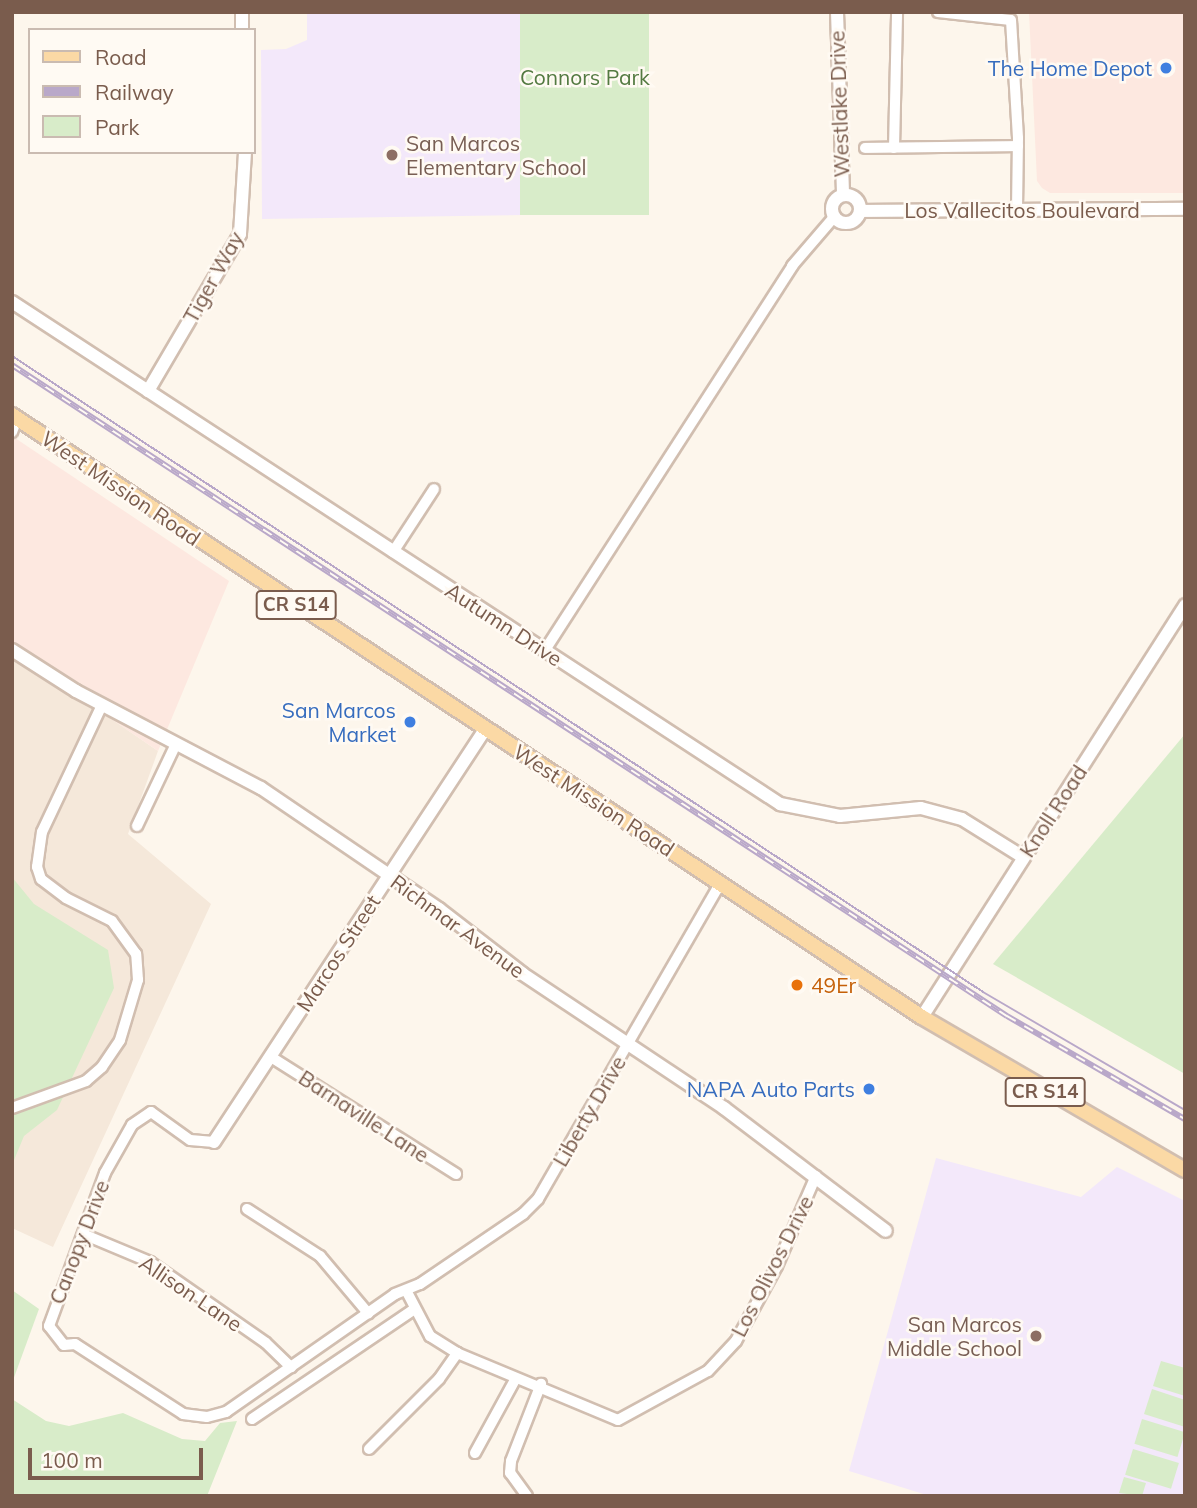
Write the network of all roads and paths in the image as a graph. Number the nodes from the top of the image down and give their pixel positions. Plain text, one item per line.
1 (837, 12) edge
2 (897, 12) edge
3 (938, 12) edge
4 (995, 16) edge
5 (1018, 146) junction
6 (865, 148) dead end
7 (894, 148) junction
8 (244, 154) edge
9 (842, 195) junction
10 (1185, 209) edge
11 (860, 211) junction
12 (1017, 211) junction
13 (834, 217) junction
14 (12, 303) edge
15 (148, 391) junction
16 (14, 422) edge
17 (435, 489) dead end
18 (393, 552) junction
19 (1185, 605) edge
20 (12, 650) edge
21 (545, 650) junction
22 (102, 705) junction
23 (485, 729) junction
24 (176, 744) junction
25 (137, 826) dead end
26 (1023, 857) junction
27 (387, 876) junction
28 (720, 884) junction
29 (922, 1017) junction
30 (627, 1044) junction
31 (271, 1056) junction
32 (12, 1108) edge
33 (214, 1142) joint
34 (1185, 1170) edge
35 (457, 1174) dead end
36 (816, 1176) junction
37 (247, 1209) dead end
38 (886, 1231) dead end
39 (83, 1234) junction
40 (407, 1292) junction
41 (413, 1310) junction
42 (368, 1313) junction
43 (457, 1353) junction
44 (291, 1367) junction
45 (516, 1378) junction
46 (541, 1384) junction
47 (252, 1419) dead end
48 (369, 1449) dead end
49 (475, 1453) dead end
50 (527, 1496) edge

1 - 9 street, Westlake Drive
2 - 7 street
3 - 4 street
4 - 5 street
5 - 7 street
5 - 12 street
6 - 7 street
8 - 15 street, Tiger Way
9 - 11 street
9 - 13 street
10 - 12 street, Los Vallecitos Boulevard
11 - 12 street, Los Vallecitos Boulevard
11 - 13 street
13 - 21 street
14 - 15 street, Autumn Drive
15 - 18 street, Autumn Drive
16 - 23 main road, West Mission Road / CR S14
17 - 18 street
18 - 21 street, Autumn Drive
19 - 26 street, Knoll Road
20 - 22 street, Richmar Avenue
21 - 26 street, Autumn Drive
22 - 24 street, Richmar Avenue
22 - 32 street
23 - 27 street, Marcos Street
23 - 28 main road, West Mission Road / CR S14
24 - 25 street
24 - 27 street, Richmar Avenue
26 - 29 street, Knoll Road
27 - 30 street, Richmar Avenue
27 - 31 street, Marcos Street
28 - 29 main road, West Mission Road / CR S14
28 - 30 street, Liberty Drive
29 - 34 main road, West Mission Road / CR S14
30 - 36 street, Richmar Avenue
30 - 40 street, Liberty Drive
31 - 33 street, Marcos Street
31 - 35 street, Barnaville Lane
33 - 39 street, Canopy Drive
36 - 38 street, Richmar Avenue
36 - 46 street, Los Olivos Drive
37 - 42 street
39 - 44 street, Allison Lane
39 - 44 street, Canopy Drive
40 - 41 street
40 - 42 street, Canopy Drive
41 - 43 street
41 - 47 street
42 - 44 street, Canopy Drive
43 - 45 street
43 - 48 street
45 - 46 street
45 - 49 street
46 - 50 street

